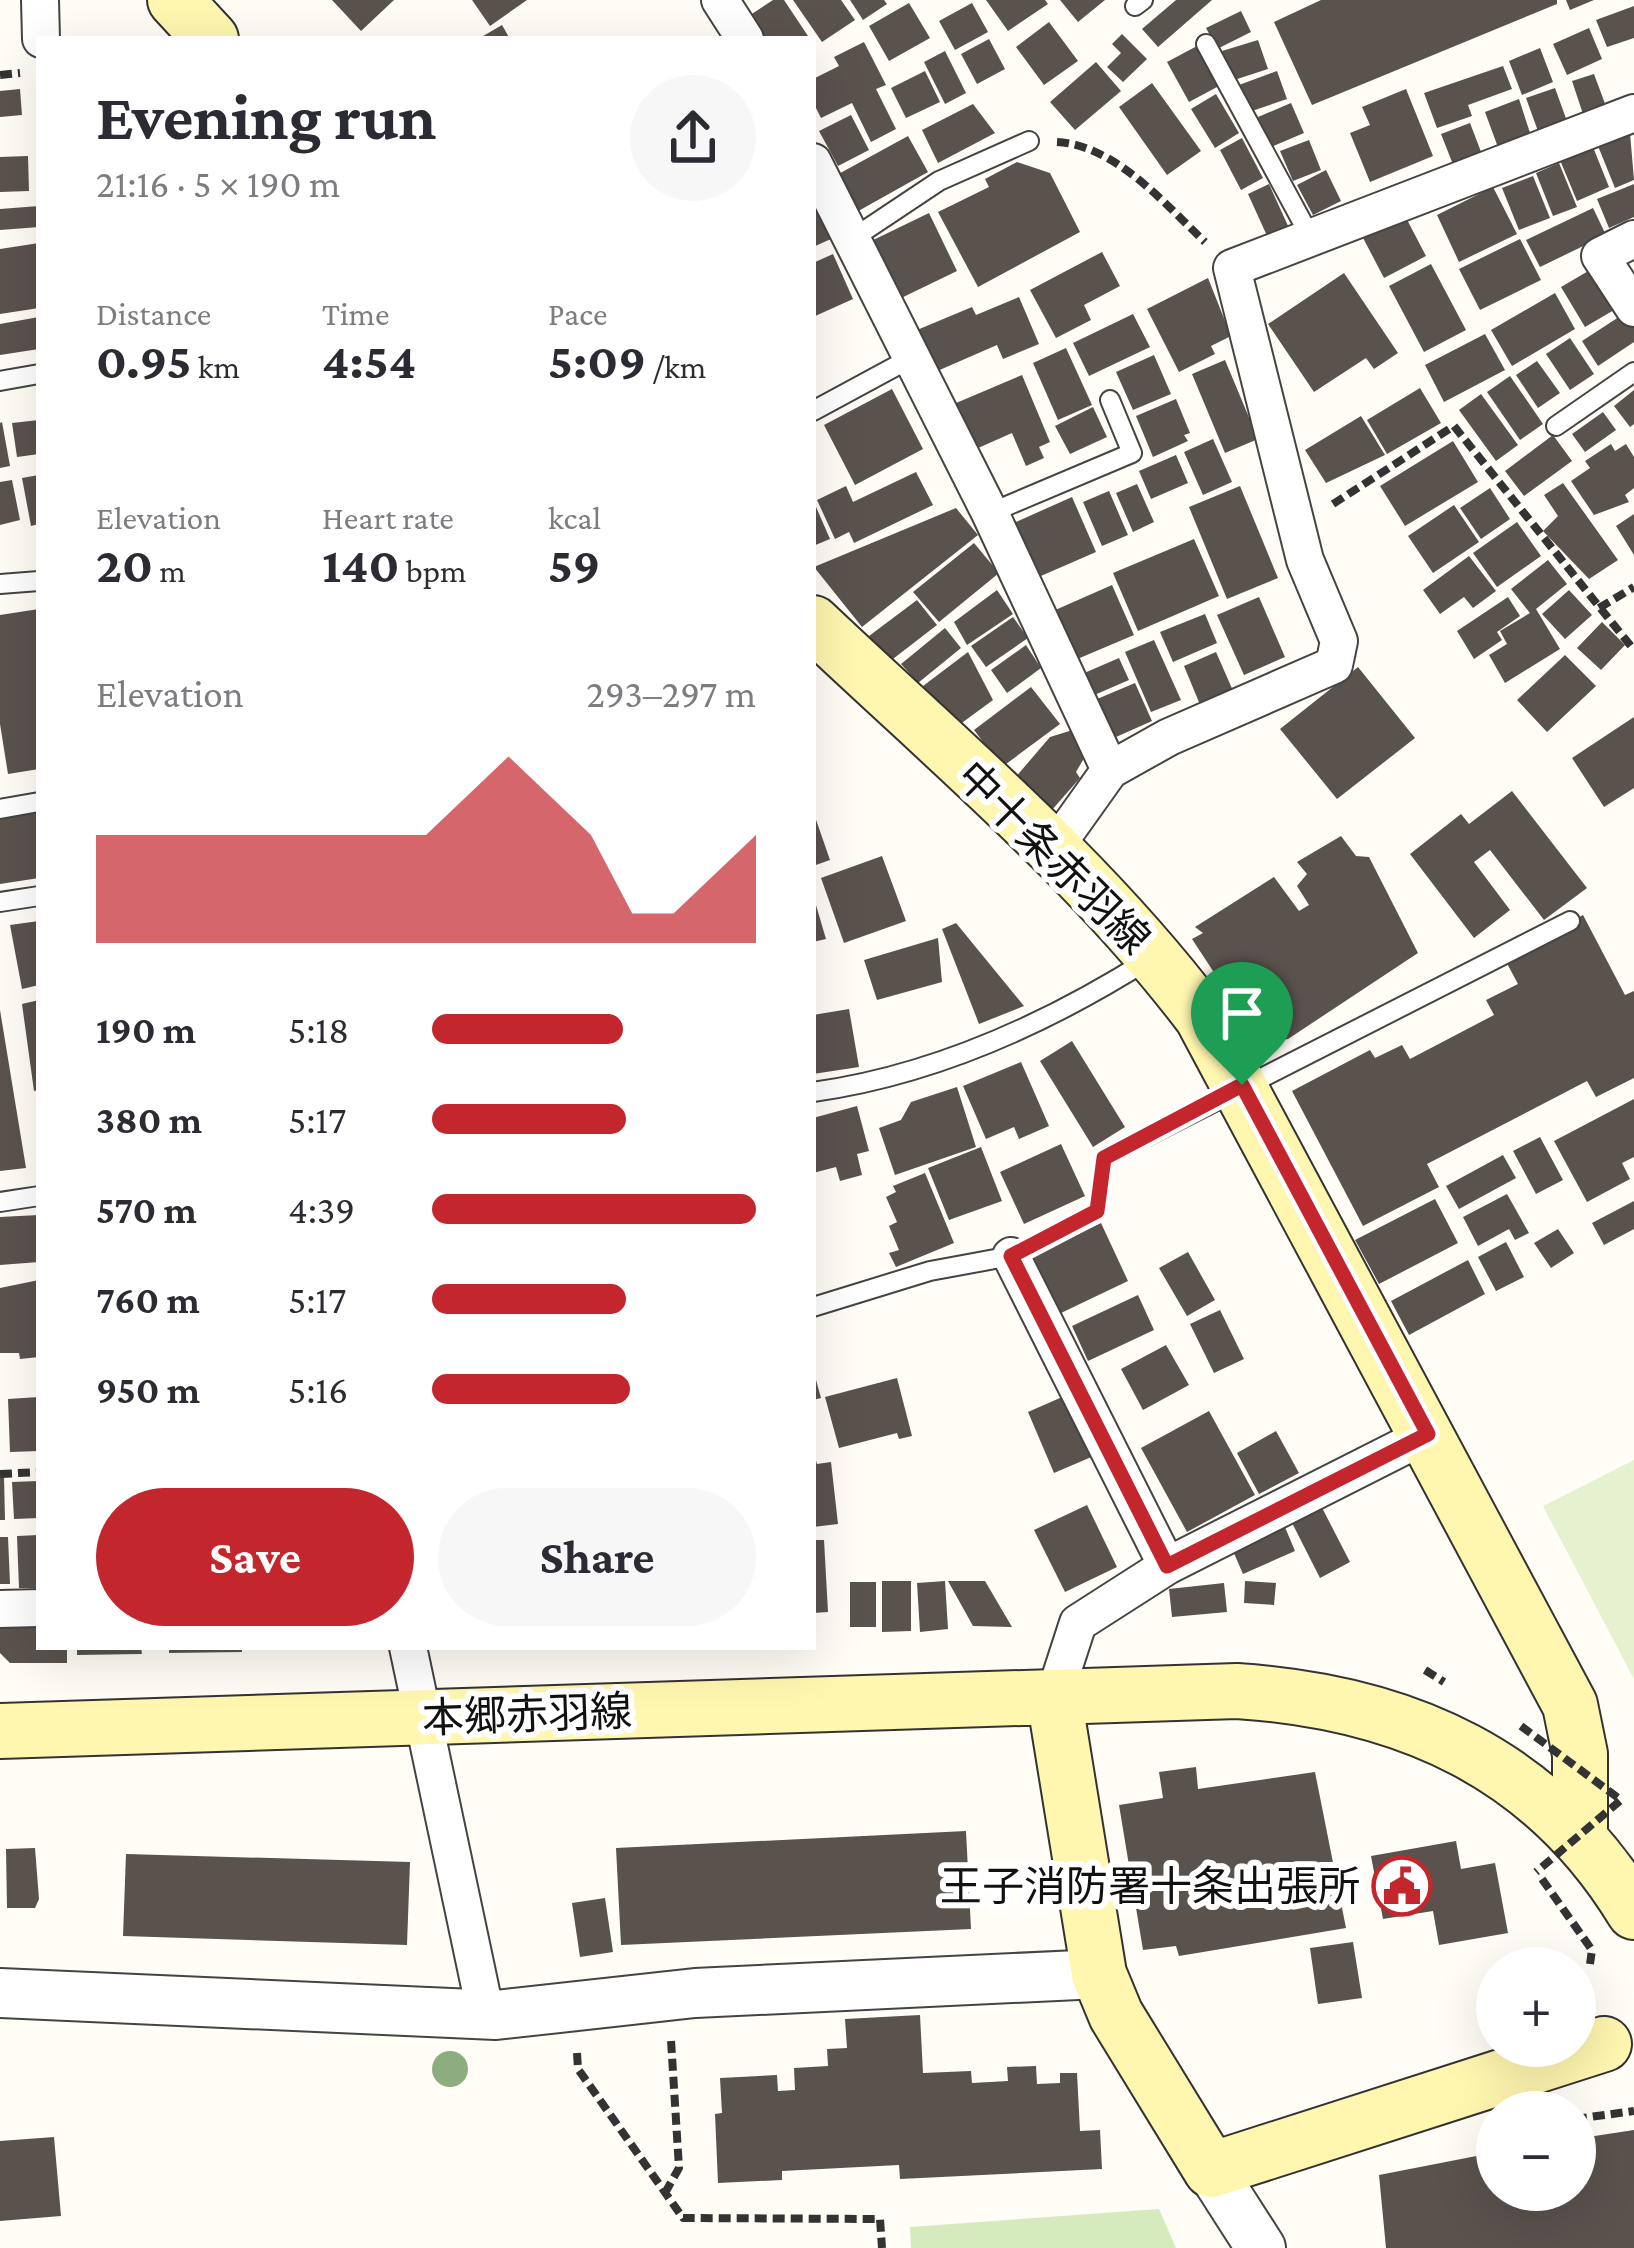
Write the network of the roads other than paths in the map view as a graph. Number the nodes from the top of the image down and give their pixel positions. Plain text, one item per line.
1 (40, 0) edge
2 (175, 0) edge
3 (40, 36) edge
4 (209, 36) edge
5 (1206, 44) dead end
6 (1634, 113) edge
7 (1029, 141) road end
8 (816, 172) edge
9 (851, 238) junction
10 (1310, 238) junction
11 (1634, 239) edge
12 (1634, 308) edge
13 (911, 358) junction
14 (1634, 372) edge
15 (36, 375) edge
16 (0, 381) edge
17 (1110, 400) dead end
18 (816, 409) edge
19 (1556, 426) dead end
20 (990, 513) junction
21 (36, 581) edge
22 (0, 584) edge
23 (816, 626) edge
24 (1110, 770) junction
25 (36, 802) edge
26 (0, 808) edge
27 (1053, 850) junction
28 (36, 896) edge
29 (0, 902) edge
30 (1570, 921) dead end
31 (1155, 956) junction
32 (1242, 1085) junction
33 (816, 1092) edge
34 (36, 1196) edge
35 (0, 1202) edge
36 (1011, 1256) junction
37 (816, 1306) edge
38 (1428, 1434) junction
39 (1167, 1566) junction
40 (36, 1608) edge
41 (0, 1609) edge
42 (409, 1650) edge
43 (1054, 1697) junction
44 (425, 1717) junction
45 (0, 1731) edge
46 (1580, 1833) junction
47 (1634, 1912) edge
48 (1099, 1974) junction
49 (0, 1993) edge
50 (486, 2014) junction
51 (1604, 2044) dead end
52 (1211, 2170) junction
53 (1261, 2248) edge

1 - 3 street
2 - 4 main road
5 - 10 lane
6 - 10 street
7 - 9 lane
8 - 9 street
9 - 13 street
10 - 24 street
11 - 12 street
13 - 18 lane
13 - 20 street
14 - 19 lane
15 - 16 lane
17 - 20 lane
20 - 24 street
21 - 22 lane
23 - 27 main road, 中十条赤羽線
24 - 27 street
25 - 26 lane
27 - 31 main road, 中十条赤羽線
28 - 29 lane
30 - 32 lane
31 - 32 main road, 中十条赤羽線
31 - 33 lane
32 - 36 lane
32 - 38 main road, 中十条赤羽線
34 - 35 lane
36 - 37 lane
36 - 39 street
38 - 39 street
38 - 46 main road, 中十条赤羽線
39 - 43 street
40 - 41 street
42 - 44 street
43 - 44 main road, 本郷赤羽線
43 - 46 main road, 本郷赤羽線
43 - 48 main road
44 - 45 main road, 本郷赤羽線
44 - 50 street
46 - 47 main road, 本郷赤羽線
48 - 50 street
48 - 52 main road
49 - 50 street
51 - 52 main road
52 - 53 street

